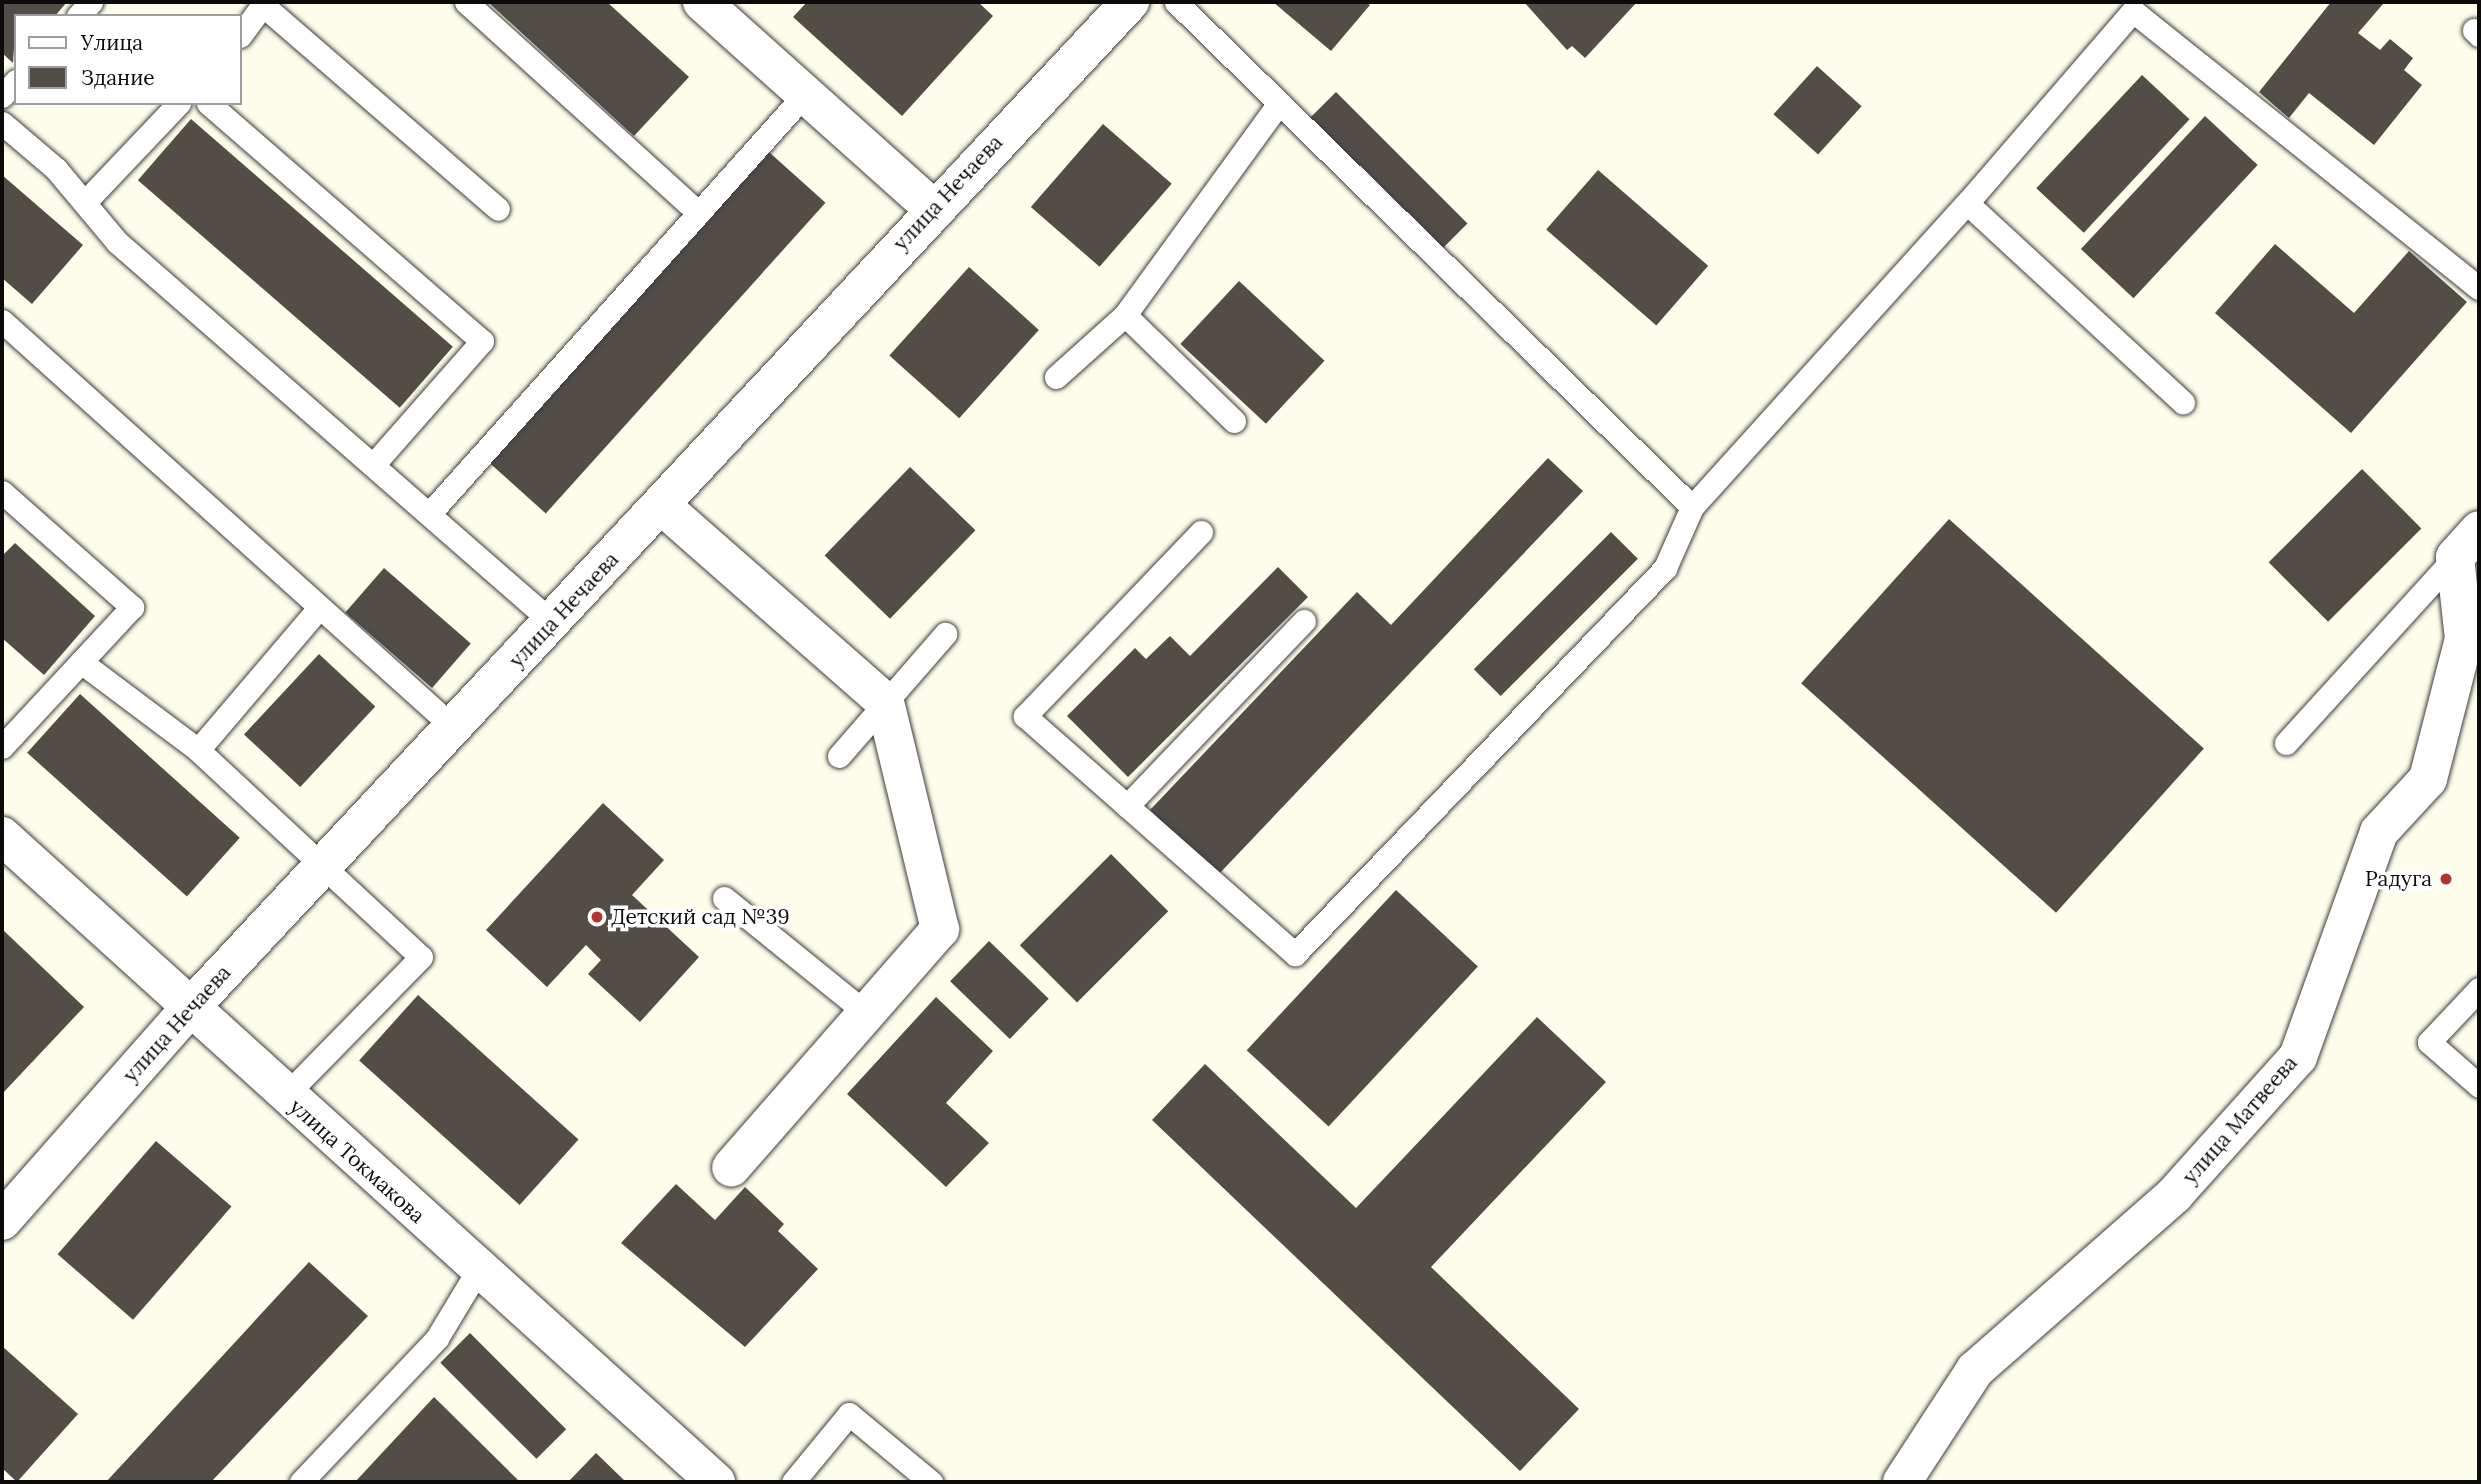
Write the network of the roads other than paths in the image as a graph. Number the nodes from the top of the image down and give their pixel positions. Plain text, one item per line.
1 (466, 2) edge
2 (702, 2) edge
3 (1130, 2) edge
4 (1176, 2) edge
5 (265, 5) edge
6 (242, 34) edge
7 (14, 83) edge
8 (805, 94) junction
9 (2, 96) edge
10 (1279, 103) junction
11 (177, 105) edge
12 (210, 105) edge
13 (2, 123) edge
14 (85, 202) junction
15 (1967, 203) junction
16 (932, 208) junction
17 (498, 209) dead end
18 (699, 213) junction
19 (2479, 288) edge
20 (1125, 315) junction
21 (2, 321) edge
22 (1056, 377) dead end
23 (2183, 402) dead end
24 (1234, 421) dead end
25 (373, 465) junction
26 (2, 492) edge
27 (662, 505) junction
28 (1692, 507) junction
29 (429, 514) junction
30 (1201, 533) dead end
31 (2467, 543) edge
32 (318, 608) junction
33 (1304, 621) dead end
34 (552, 622) junction
35 (945, 634) dead end
36 (2472, 642) edge
37 (81, 662) junction
38 (886, 702) junction
39 (453, 727) junction
40 (2286, 743) dead end
41 (2, 747) edge
42 (198, 750) junction
43 (839, 756) dead end
44 (1127, 806) junction
45 (2, 836) edge
46 (325, 863) junction
47 (723, 898) dead end
48 (2479, 989) edge
49 (188, 1010) junction
50 (866, 1013) junction
51 (2479, 1086) edge
52 (285, 1096) junction
53 (731, 1168) dead end
54 (5, 1210) edge
55 (478, 1270) junction
56 (301, 1482) edge
57 (716, 1482) edge
58 (793, 1482) edge
59 (932, 1482) edge
60 (1902, 1482) edge

1 - 18 lane
2 - 8 street
3 - 16 street, улица Нечаева
4 - 10 lane
5 - 6 lane
5 - 17 lane
7 - 9 lane
8 - 16 street
8 - 18 lane
10 - 20 lane
10 - 28 lane
11 - 14 lane
12 - 25 lane
13 - 14 lane
14 - 25 lane
15 - 19 lane
15 - 23 lane
15 - 28 lane
16 - 27 street, улица Нечаева
18 - 29 lane
20 - 22 lane
20 - 24 lane
21 - 32 lane
25 - 29 lane
26 - 37 lane
27 - 34 street, улица Нечаева
27 - 38 street
28 - 44 lane
29 - 34 lane
30 - 44 lane
31 - 36 street, улица Матвеева
31 - 40 lane
32 - 39 lane
32 - 42 lane
33 - 44 lane
34 - 39 street, улица Нечаева
35 - 38 lane
36 - 60 street, улица Матвеева
37 - 41 lane
37 - 42 lane
38 - 43 lane
38 - 50 street
39 - 46 street, улица Нечаева
42 - 46 lane
45 - 49 street, улица Токмакова
46 - 49 street, улица Нечаева
46 - 52 lane
47 - 50 lane
48 - 51 lane
49 - 52 street, улица Токмакова
49 - 54 street, улица Нечаева
50 - 53 street
52 - 55 street, улица Токмакова
55 - 56 lane
55 - 57 street, улица Токмакова
58 - 59 lane

